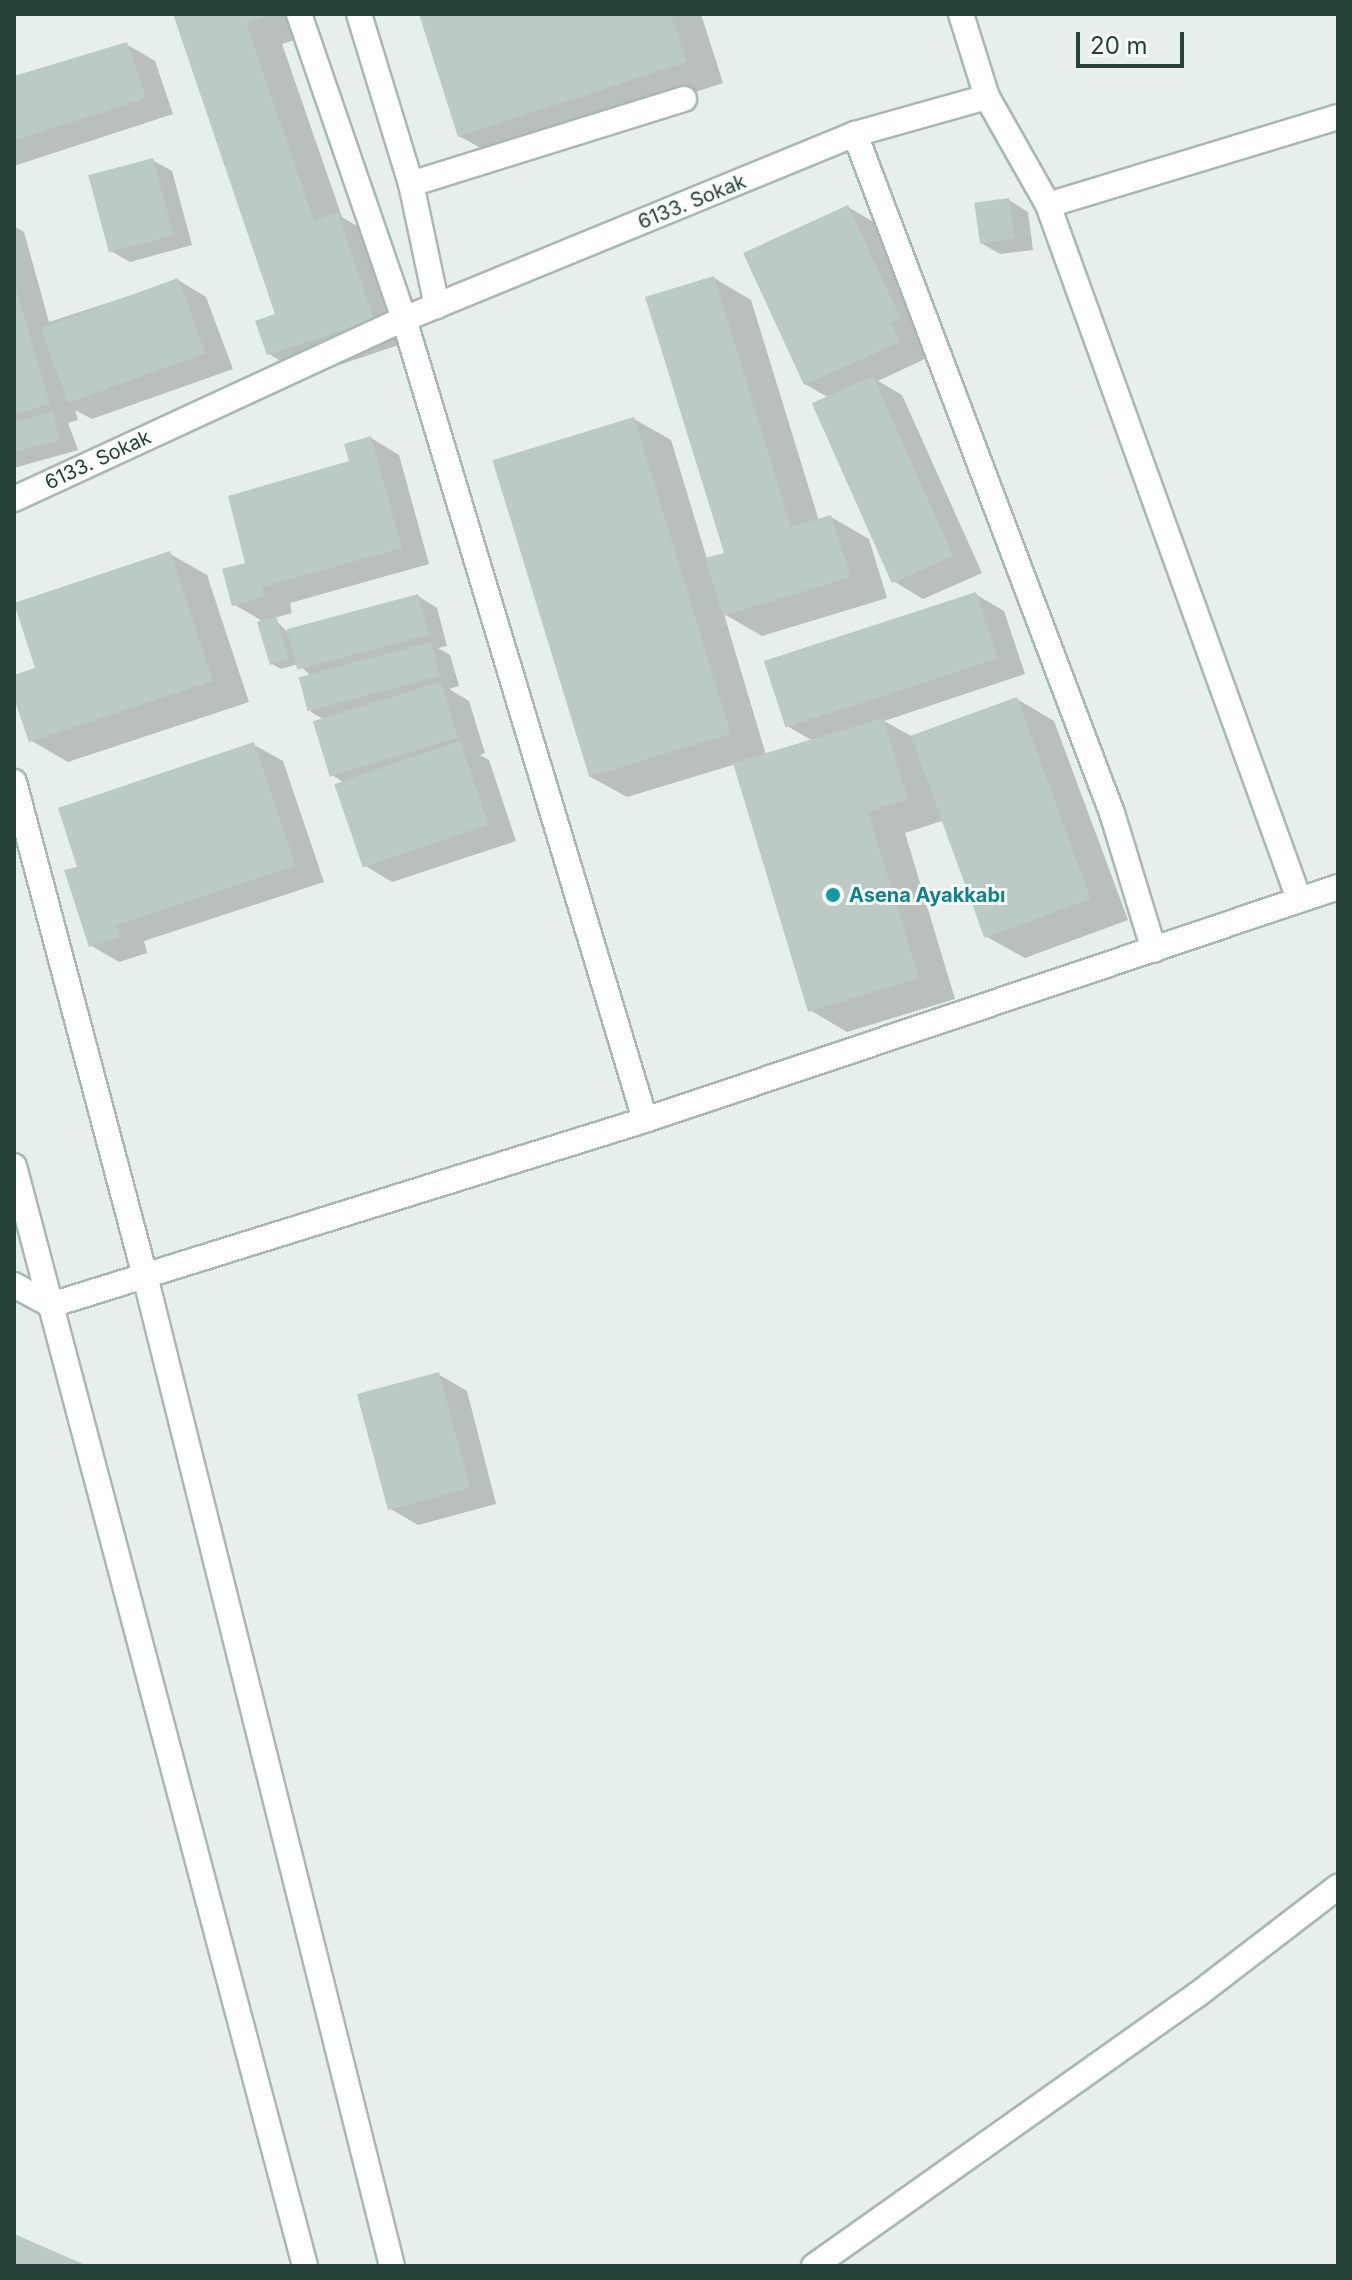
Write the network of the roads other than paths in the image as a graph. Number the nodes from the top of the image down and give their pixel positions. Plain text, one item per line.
1 (299, 14) edge
2 (359, 14) edge
3 (961, 14) edge
4 (987, 97) junction
5 (684, 99) dead end
6 (1338, 117) edge
7 (855, 134) junction
8 (411, 184) junction
9 (1048, 205) junction
10 (437, 306) junction
11 (404, 319) junction
12 (14, 499) edge
13 (14, 782) edge
14 (1338, 887) edge
15 (1299, 899) junction
16 (1154, 950) junction
17 (645, 1120) junction
18 (14, 1166) edge
19 (145, 1276) junction
20 (14, 1285) edge
21 (51, 1305) junction
22 (1338, 1887) edge
23 (305, 2266) edge
24 (392, 2266) edge
25 (814, 2266) edge

1 - 11 street
2 - 8 street
3 - 4 street
4 - 7 street, 6133. Sokak
4 - 9 street
5 - 8 street
6 - 9 street
7 - 10 street, 6133. Sokak
7 - 16 street
8 - 10 street
9 - 15 street
10 - 11 street, 6133. Sokak
11 - 12 street, 6133. Sokak
11 - 17 street
13 - 19 street
14 - 15 street
15 - 16 street
16 - 17 street
17 - 19 street
18 - 21 street
19 - 21 street
19 - 24 street
20 - 21 street
21 - 23 street
22 - 25 street

